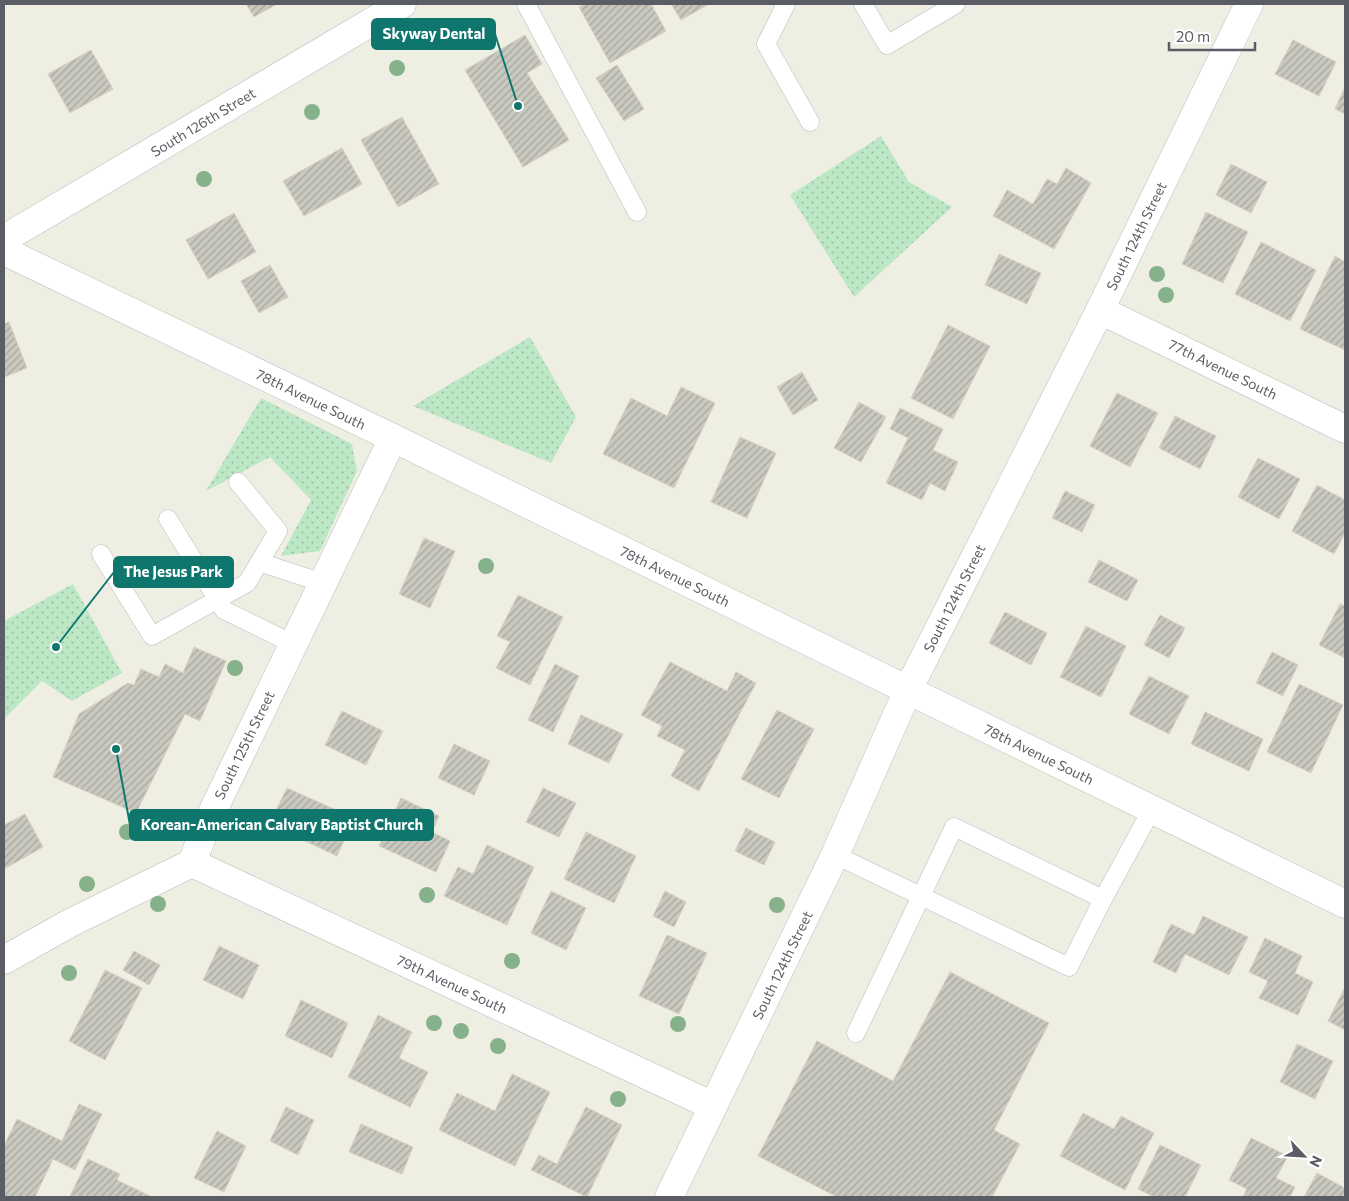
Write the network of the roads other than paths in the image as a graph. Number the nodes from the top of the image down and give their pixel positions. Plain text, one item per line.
1 (526, 4) edge
2 (786, 4) edge
3 (862, 4) edge
4 (956, 4) edge
5 (1249, 4) edge
6 (398, 5) edge
7 (810, 122) dead end
8 (637, 212) dead end
9 (4, 239) edge
10 (4, 251) edge
11 (1100, 310) junction
12 (1345, 429) edge
13 (393, 438) junction
14 (238, 482) dead end
15 (168, 519) dead end
16 (101, 554) dead end
17 (259, 562) junction
18 (322, 583) junction
19 (217, 600) junction
20 (293, 644) junction
21 (908, 690) junction
22 (1152, 809) junction
23 (835, 855) junction
24 (192, 863) junction
25 (921, 897) junction
26 (1103, 899) junction
27 (1345, 904) edge
28 (4, 960) edge
29 (856, 1033) dead end
30 (713, 1106) junction
31 (669, 1197) edge

1 - 8 lane
2 - 7 lane
3 - 4 lane
5 - 11 street, South 124th Street
6 - 9 street, South 126th Street
10 - 13 street, 78th Avenue South
11 - 12 street, 77th Avenue South
11 - 21 street, South 124th Street
13 - 18 street, South 125th Street
13 - 21 street, 78th Avenue South
14 - 17 lane
15 - 19 lane
16 - 19 lane
17 - 18 lane
17 - 19 lane
18 - 20 street, South 125th Street
19 - 20 lane
20 - 24 street, South 125th Street
21 - 22 street, 78th Avenue South
21 - 23 street, South 124th Street
22 - 26 lane
22 - 27 street, 78th Avenue South
23 - 25 lane
23 - 30 street, South 124th Street
24 - 28 street
24 - 30 street, 79th Avenue South
25 - 26 lane
25 - 26 lane
25 - 29 lane
30 - 31 street, South 124th Street

